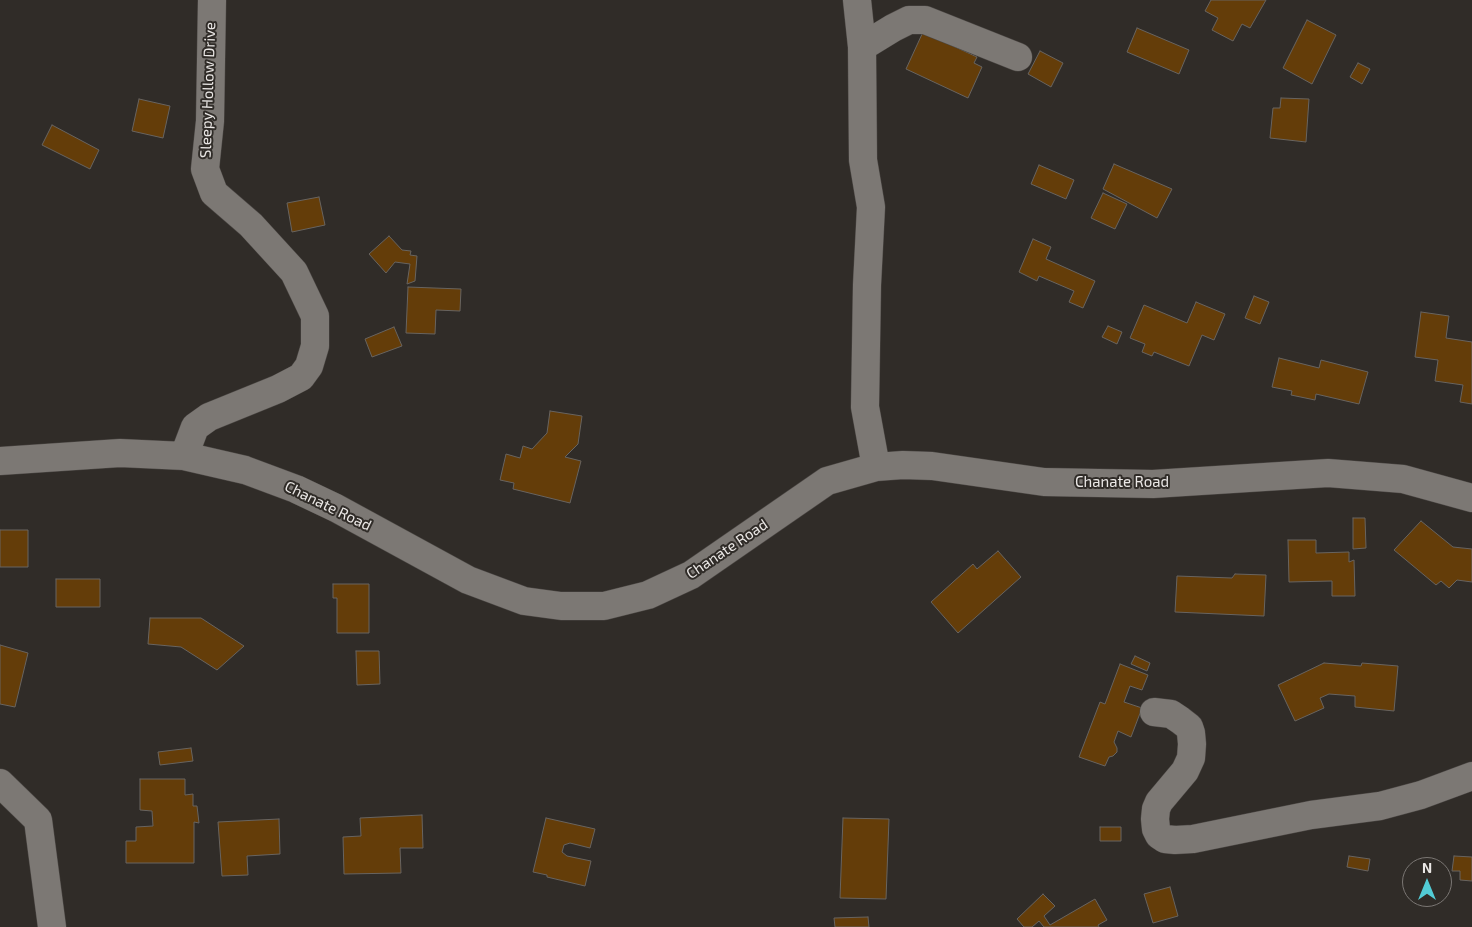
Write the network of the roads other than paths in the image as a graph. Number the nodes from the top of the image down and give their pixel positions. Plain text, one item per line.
1 (212, 0) edge
2 (857, 0) edge
3 (862, 47) junction
4 (1018, 57) dead end
5 (184, 456) junction
6 (0, 461) edge
7 (876, 467) junction
8 (1472, 498) edge
9 (1154, 712) dead end
10 (1472, 776) edge
11 (0, 783) edge
12 (52, 927) edge

1 - 5 street, Sleepy Hollow Drive
2 - 3 street
3 - 4 street
3 - 7 street
5 - 6 street, Chanate Road
5 - 7 street, Chanate Road
7 - 8 street, Chanate Road
9 - 10 street
11 - 12 street

